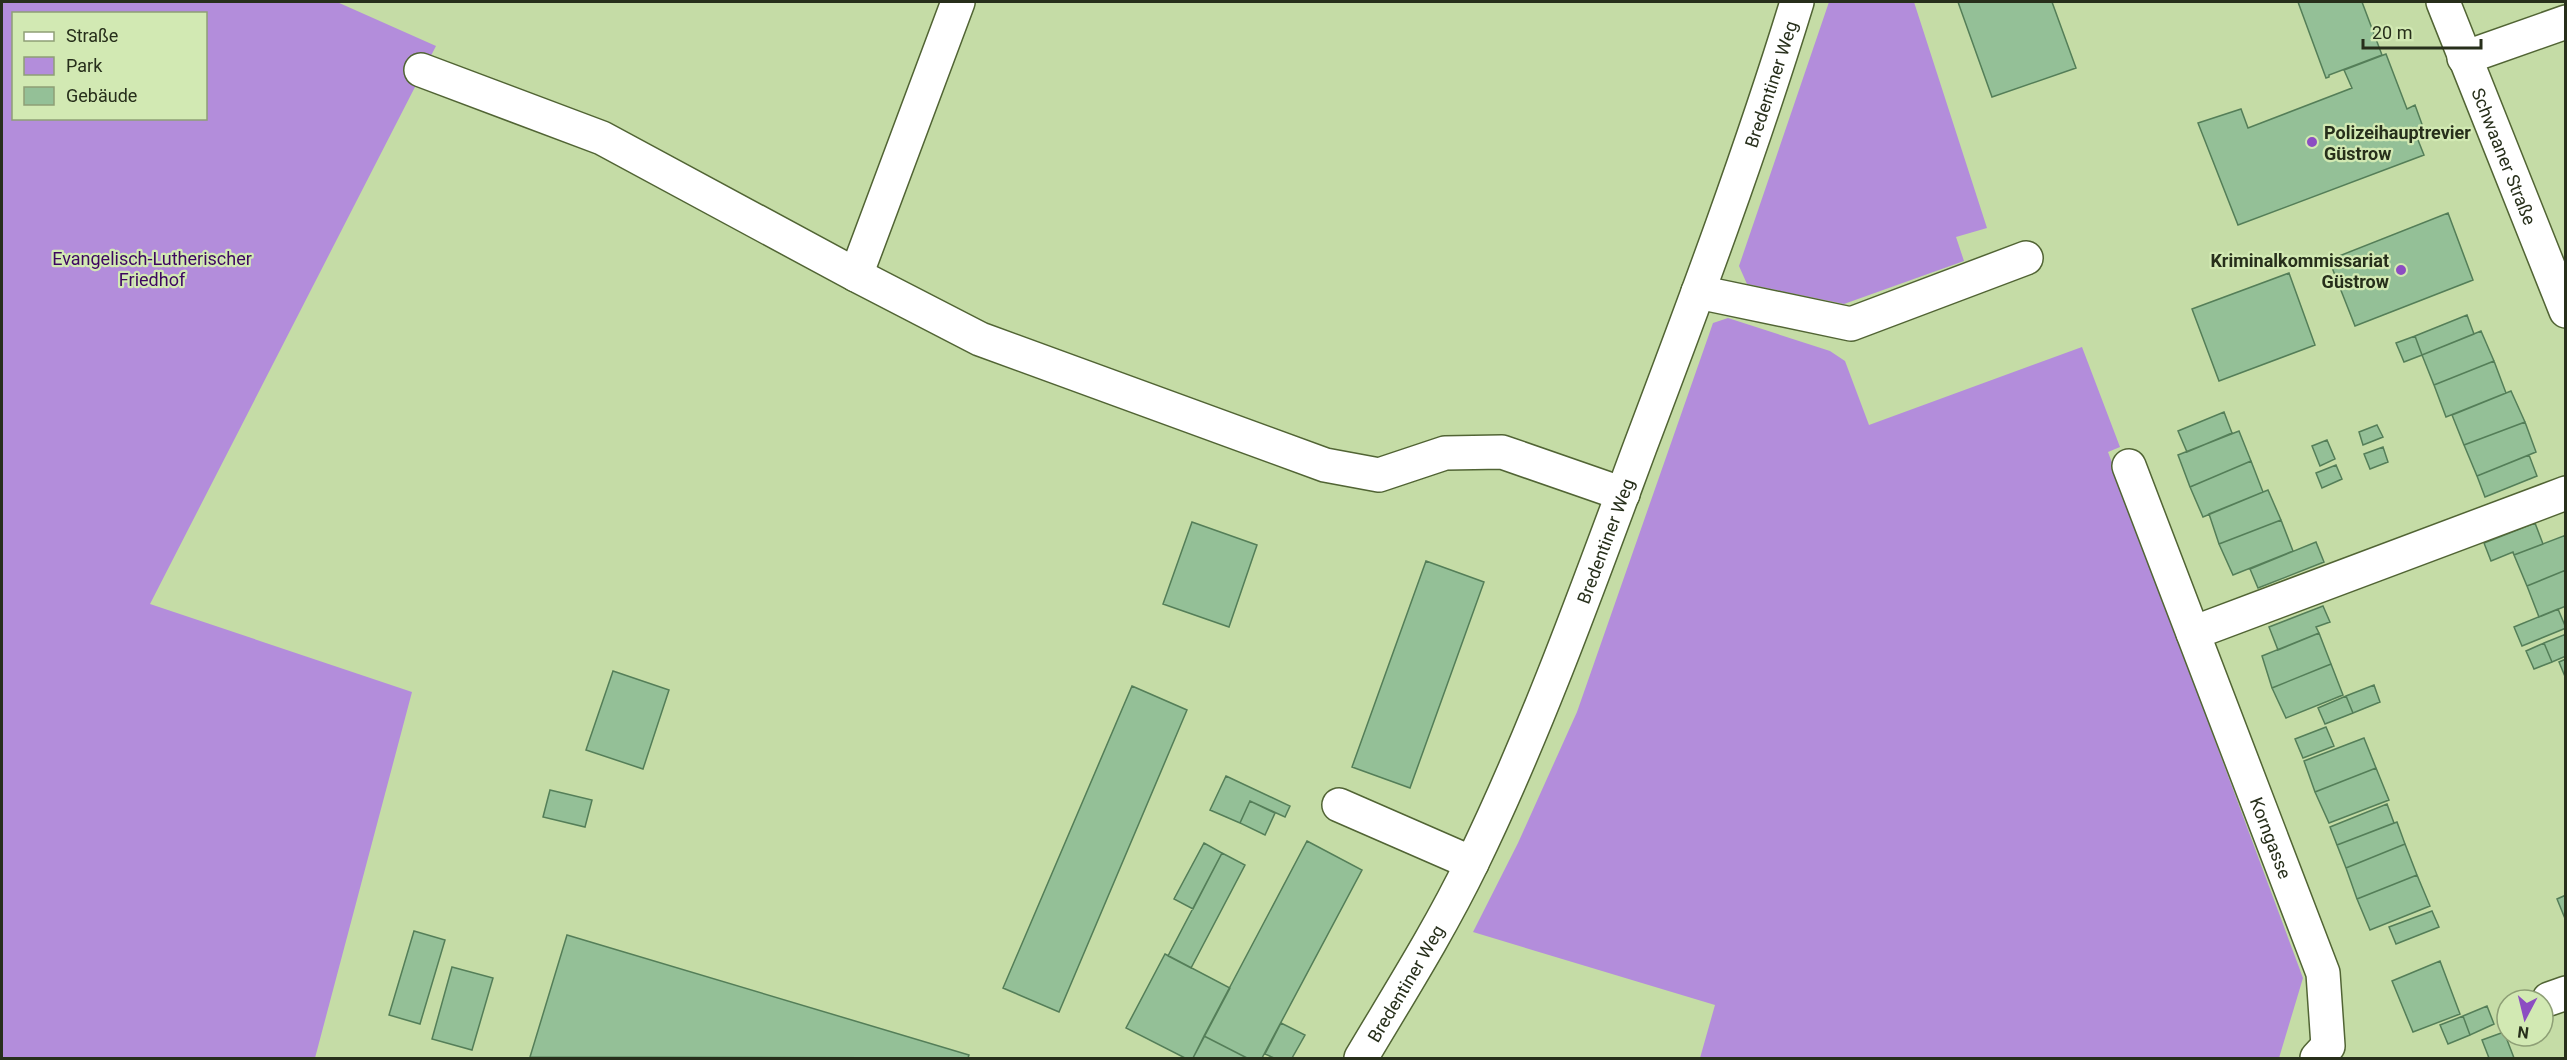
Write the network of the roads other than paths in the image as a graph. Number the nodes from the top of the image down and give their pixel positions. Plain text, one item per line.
1 (958, 2) edge
2 (1797, 2) edge
3 (2443, 2) edge
4 (2565, 22) edge
5 (2464, 57) junction
6 (421, 70) dead end
7 (2026, 258) dead end
8 (856, 275) junction
9 (1698, 292) junction
10 (2565, 311) edge
11 (2130, 466) dead end
12 (2565, 493) edge
13 (1623, 494) junction
14 (2193, 633) junction
15 (1339, 805) dead end
16 (1472, 863) junction
17 (2322, 1052) edge
18 (1360, 1059) edge

1 - 8 street
2 - 9 street, Bredentiner Weg
3 - 5 street, Schwaaner Straße
4 - 5 street
5 - 10 street, Schwaaner Straße
6 - 8 street
7 - 9 street
8 - 13 street
9 - 13 street, Bredentiner Weg
11 - 14 street, Korngasse
12 - 14 street
13 - 16 street, Bredentiner Weg
14 - 17 street, Korngasse
15 - 16 street
16 - 18 street, Bredentiner Weg

